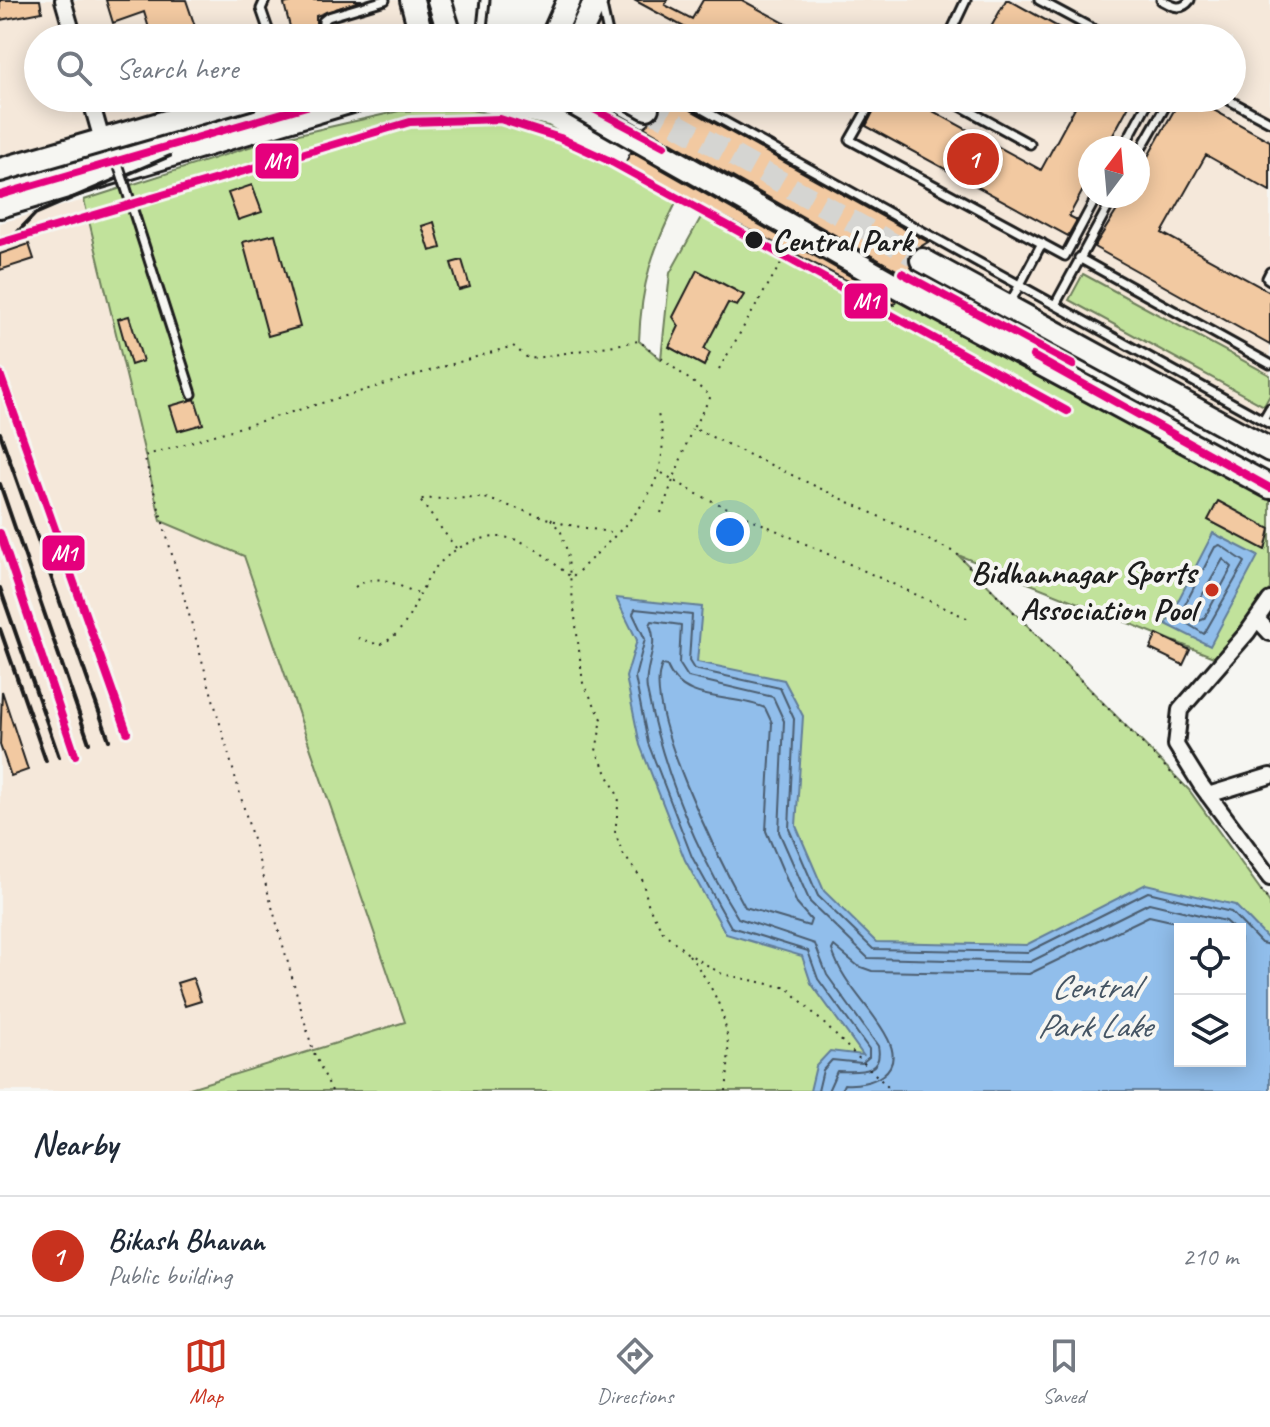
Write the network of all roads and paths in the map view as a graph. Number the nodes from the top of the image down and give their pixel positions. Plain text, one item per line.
1 (63, 0) edge
2 (265, 0) edge
3 (385, 0) edge
4 (412, 0) edge
5 (439, 0) edge
6 (485, 0) edge
7 (569, 0) edge
8 (598, 0) edge
9 (966, 0) edge
10 (1039, 0) edge
11 (1161, 0) edge
12 (1190, 0) edge
13 (70, 24) edge
14 (266, 24) edge
15 (323, 24) edge
16 (418, 24) edge
17 (447, 24) edge
18 (482, 24) edge
19 (558, 24) edge
20 (585, 24) edge
21 (605, 24) edge
22 (955, 24) edge
23 (1084, 24) edge
24 (1246, 109) edge
25 (96, 112) edge
26 (207, 112) edge
27 (315, 112) edge
28 (589, 112) edge
29 (707, 112) edge
30 (866, 112) edge
31 (972, 112) edge
32 (1142, 112) edge
33 (1162, 112) edge
34 (1270, 122) edge
35 (1129, 136) edge
36 (1148, 136) edge
37 (1030, 144) dead end
38 (109, 145) junction
39 (0, 170) edge
40 (0, 206) edge
41 (1091, 208) edge
42 (1107, 208) edge
43 (800, 231) junction
44 (1042, 243) junction
45 (1079, 258) junction
46 (922, 260) tunnel mouth
47 (1270, 272) edge
48 (1270, 280) edge
49 (1020, 284) junction
50 (1056, 303) junction
51 (1007, 309) junction
52 (1270, 364) edge
53 (719, 369) dead end
54 (192, 394) dead end
55 (1270, 408) edge
56 (657, 411) dead end
57 (1201, 413) junction
58 (1266, 422) edge
59 (693, 428) junction
60 (1186, 442) junction
61 (1270, 450) edge
62 (661, 473) junction
63 (673, 479) junction
64 (1270, 487) edge
65 (661, 513) dead end
66 (551, 519) junction
67 (615, 533) junction
68 (456, 549) junction
69 (572, 578) junction
70 (355, 587) dead end
71 (421, 591) junction
72 (1270, 600) edge
73 (969, 619) dead end
74 (1257, 619) junction
75 (1270, 633) edge
76 (358, 638) dead end
77 (1270, 776) edge
78 (1189, 790) dead end
79 (1208, 795) junction
80 (1265, 884) edge
81 (1270, 903) edge
82 (687, 953) junction
83 (332, 1091) edge
84 (726, 1091) edge
85 (892, 1091) edge

1 - 13 street
2 - 14 lane
3 - 15 lane
4 - 16 main road
5 - 17 main road
6 - 18 lane
7 - 19 main road
8 - 20 main road
8 - 21 lane
9 - 22 lane
10 - 23 lane
11 - 12 lane
24 - 34 lane
25 - 38 street
26 - 38 main road
27 - 40 main road
28 - 43 main road
29 - 49 lane
30 - 44 lane
31 - 37 lane
32 - 35 lane
33 - 36 lane
38 - 39 main road
38 - 54 lane, bridge
41 - 44 lane
42 - 45 lane
43 - 53 path
43 - 60 main road
44 - 49 lane
45 - 50 lane
45 - 52 lane
46 - 51 main road
47 - 48 lane
49 - 50 lane
49 - 51 lane
50 - 58 lane
51 - 57 main road
55 - 58 lane
56 - 62 path
57 - 60 main road
57 - 61 main road
59 - 63 path
59 - 78 path
59 - 83 path
60 - 64 main road
62 - 63 path
62 - 67 path
63 - 65 path
63 - 73 path
66 - 67 path
66 - 68 path
66 - 69 path
67 - 69 path
68 - 69 path
68 - 71 path
69 - 82 path
70 - 71 path
71 - 76 path
72 - 74 street
74 - 75 street
74 - 79 street
77 - 79 street
79 - 80 street
80 - 81 path
82 - 84 path
82 - 85 path

